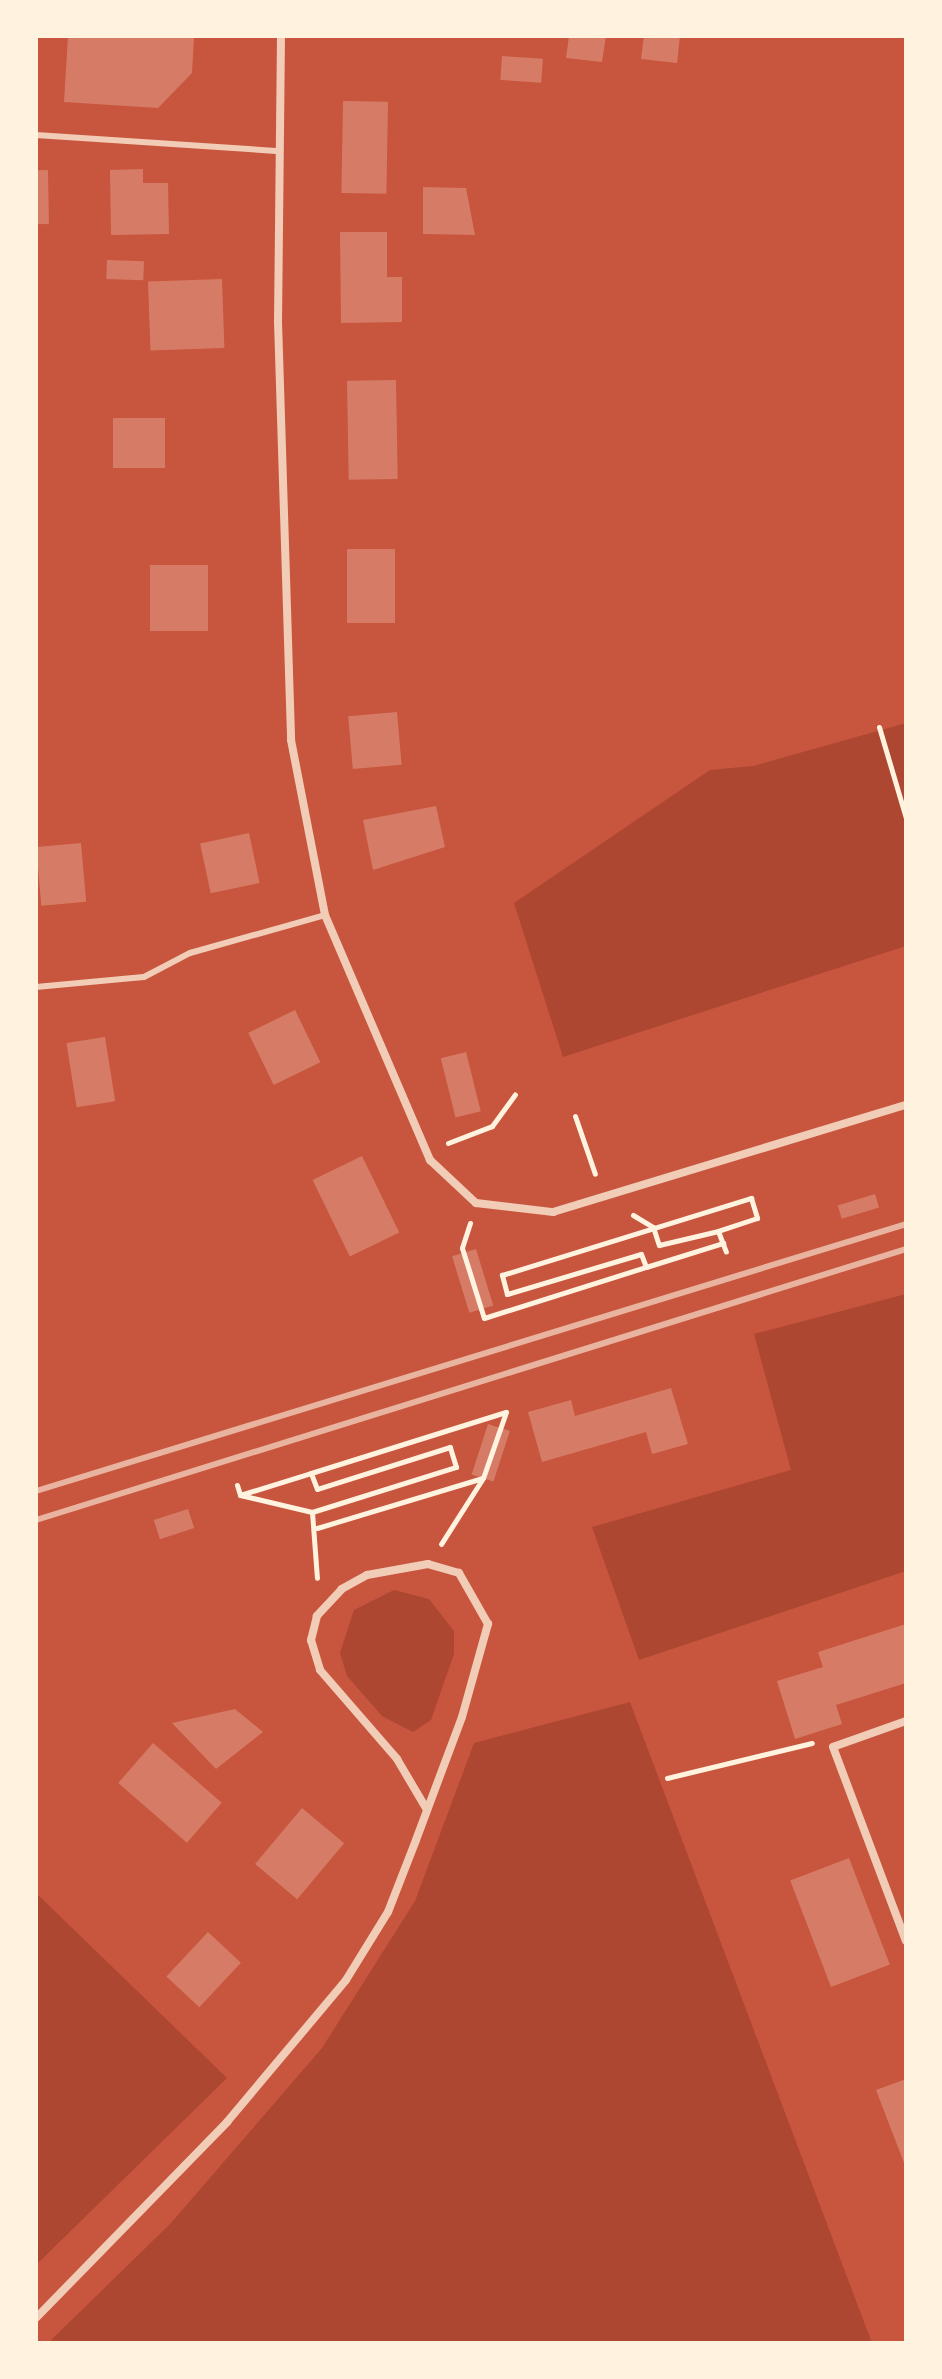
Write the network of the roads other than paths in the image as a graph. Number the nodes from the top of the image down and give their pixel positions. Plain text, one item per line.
1 (281, 36) edge
2 (36, 135) edge
3 (279, 151) junction
4 (325, 915) junction
5 (36, 987) edge
6 (906, 1105) edge
7 (906, 1721) edge
8 (427, 1810) junction
9 (906, 1941) edge
10 (36, 2318) edge

1 - 3 street
2 - 3 lane
3 - 4 street
4 - 5 lane
4 - 6 street
7 - 9 street
8 - 8 street
8 - 10 street

